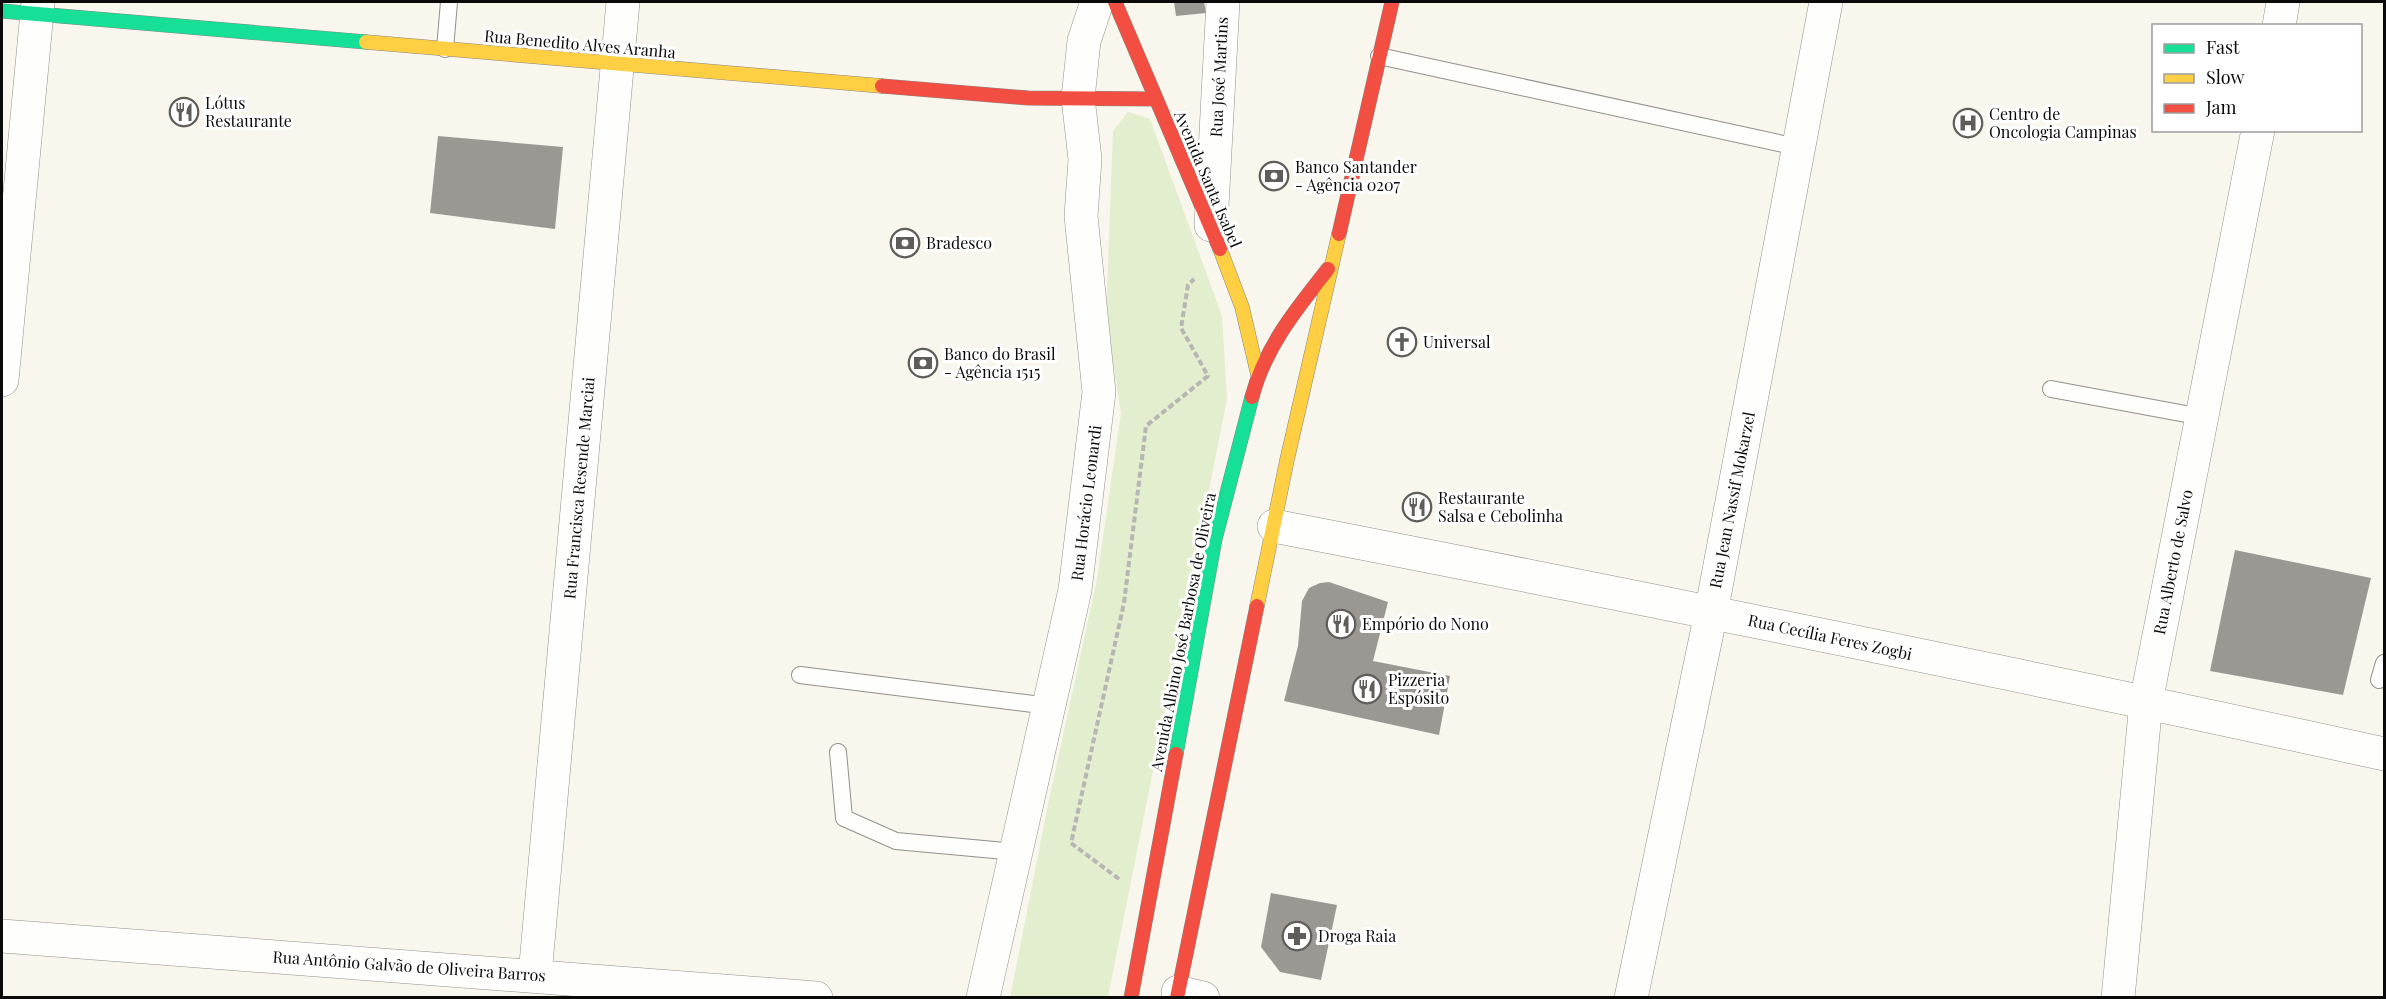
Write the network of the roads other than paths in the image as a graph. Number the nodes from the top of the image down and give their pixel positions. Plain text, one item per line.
1 (449, 2) edge
2 (623, 2) edge
3 (1097, 2) edge
4 (1115, 2) edge
5 (1223, 2) edge
6 (1392, 2) edge
7 (1826, 2) edge
8 (2283, 2) edge
9 (37, 8) edge
10 (2, 11) edge
11 (2279, 24) edge
12 (445, 49) junction
13 (1379, 56) junction
14 (616, 64) junction
15 (1078, 98) junction
16 (1156, 99) junction
17 (2258, 132) edge
18 (1797, 147) junction
19 (1211, 225) junction
20 (1334, 260) junction
21 (1258, 375) junction
22 (2, 380) edge
23 (2051, 389) dead end
24 (1266, 396) dead end
25 (2202, 417) junction
26 (1280, 439) dead end
27 (1287, 460) junction
28 (1274, 526) junction
29 (1711, 612) junction
30 (2385, 663) edge
31 (801, 675) dead end
32 (2379, 680) dead end
33 (2145, 702) junction
34 (1049, 706) junction
35 (838, 752) dead end
36 (2385, 754) edge
37 (1016, 852) junction
38 (2, 936) edge
39 (535, 975) junction
40 (1186, 996) edge
41 (816, 998) edge
42 (983, 998) edge
43 (1131, 998) edge
44 (1631, 998) edge
45 (2118, 998) edge

1 - 12 lane
2 - 14 street, Rua Francisca Resende Marciai
3 - 15 street, Rua Horácio Leonardi
4 - 16 main road, Avenida Santa Isabel
5 - 19 street, Rua José Martins
6 - 13 main road, Avenida Albino José Barbosa de Oliveira
7 - 18 street, Rua Jean Nassif Mokarzel
8 - 11 street
9 - 10 main road, Rua Benedito Alves Aranha
9 - 12 main road, Rua Benedito Alves Aranha
9 - 22 street
12 - 14 main road, Rua Benedito Alves Aranha
13 - 18 lane
13 - 20 main road, Avenida Albino José Barbosa de Oliveira
14 - 15 main road, Rua Benedito Alves Aranha
14 - 39 street, Rua Francisca Resende Marciai
15 - 16 main road, Rua Benedito Alves Aranha
15 - 34 street, Rua Horácio Leonardi
16 - 19 main road, Avenida Santa Isabel
17 - 25 street, Rua Alberto de Salvo
18 - 29 street, Rua Jean Nassif Mokarzel
19 - 21 main road, Avenida Santa Isabel
20 - 21 main road, Avenida Albino José Barbosa de Oliveira
20 - 27 main road, Avenida Albino José Barbosa de Oliveira
21 - 24 main road, Avenida Santa Isabel
21 - 43 main road, Avenida Albino José Barbosa de Oliveira
23 - 25 lane
25 - 33 street, Rua Alberto de Salvo
26 - 27 main road
27 - 28 main road, Avenida Albino José Barbosa de Oliveira
28 - 29 street, Rua Cecília Feres Zogbi
28 - 40 main road, Avenida Albino José Barbosa de Oliveira
29 - 33 street, Rua Cecília Feres Zogbi
29 - 44 street, Rua Jean Nassif Mokarzel
30 - 32 lane
31 - 34 lane
33 - 36 street, Rua Cecília Feres Zogbi
33 - 45 street, Rua Alberto de Salvo
34 - 37 street, Rua Horácio Leonardi
35 - 37 lane
37 - 42 street, Rua Horácio Leonardi
38 - 39 street, Rua Antônio Galvão de Oliveira Barros
39 - 41 street, Rua Antônio Galvão de Oliveira Barros

